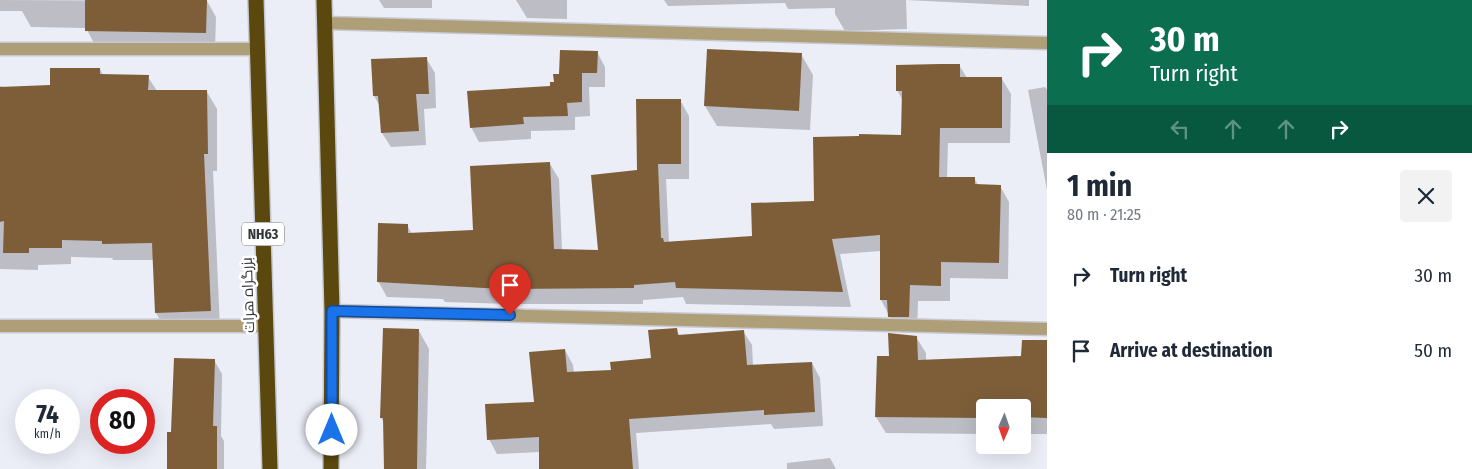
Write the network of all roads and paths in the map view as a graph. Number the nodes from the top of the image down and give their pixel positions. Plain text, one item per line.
1 (256, 0) edge
2 (324, 0) edge
3 (326, 23) junction
4 (1047, 43) edge
5 (0, 49) edge
6 (257, 49) junction
7 (332, 311) junction
8 (0, 326) edge
9 (266, 326) junction
10 (1047, 329) edge
11 (270, 469) edge
12 (331, 469) edge

1 - 6 highway, بزرگراه هرات / NH63
2 - 3 highway
3 - 4 street
3 - 7 highway
5 - 6 street
6 - 9 highway, بزرگراه هرات / NH63
7 - 10 street
7 - 12 highway
8 - 9 street
9 - 11 highway, بزرگراه هرات / NH63

